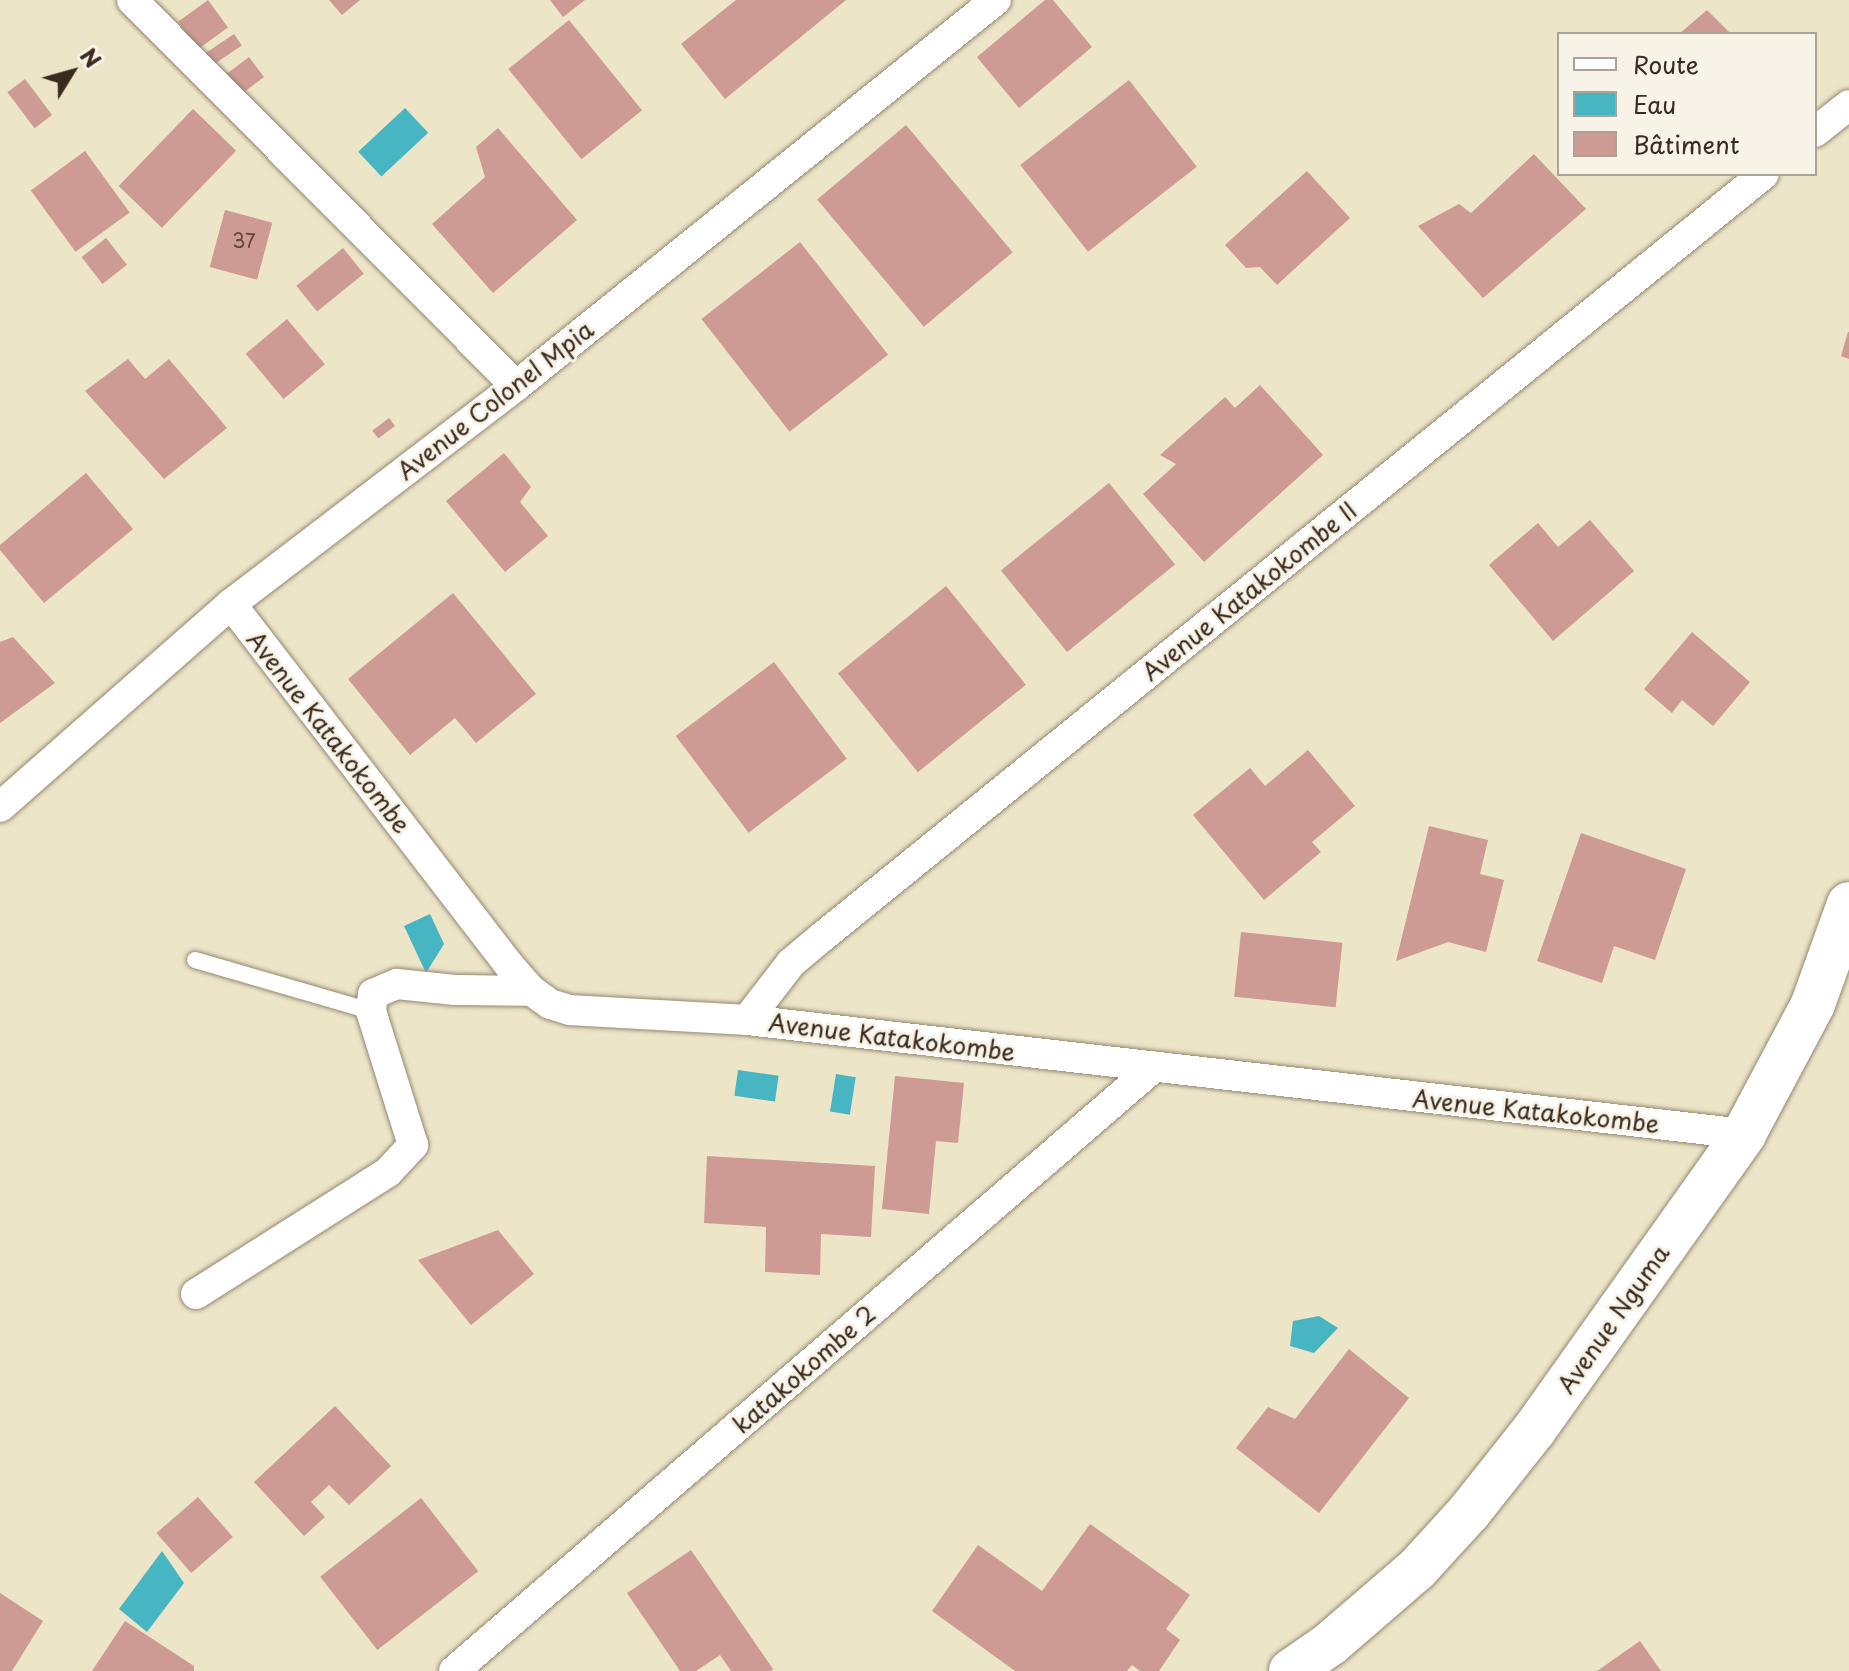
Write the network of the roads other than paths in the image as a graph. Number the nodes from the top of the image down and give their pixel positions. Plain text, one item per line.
1 (132, 0) edge
2 (996, 0) edge
3 (1849, 105) edge
4 (1817, 130) edge
5 (1762, 176) edge
6 (516, 386) junction
7 (231, 604) junction
8 (0, 807) edge
9 (1849, 904) edge
10 (195, 960) dead end
11 (532, 991) junction
12 (371, 1011) junction
13 (747, 1020) junction
14 (1154, 1067) junction
15 (1744, 1134) junction
16 (196, 1294) dead end
17 (454, 1671) edge
18 (1291, 1671) edge

1 - 6 street
2 - 6 street, Avenue Colonel Mpia
3 - 4 street
5 - 13 street, Avenue Katakokombe II
6 - 7 street, Avenue Colonel Mpia
7 - 8 street, Avenue Colonel Mpia
7 - 11 street, Avenue Katakokombe
9 - 15 main road, Avenue Nguma
10 - 12 lane
11 - 12 street
11 - 13 street, Avenue Katakokombe
12 - 16 street
13 - 14 street, Avenue Katakokombe
14 - 15 street, Avenue Katakokombe
14 - 17 street, katakokombe 2
15 - 18 main road, Avenue Nguma

